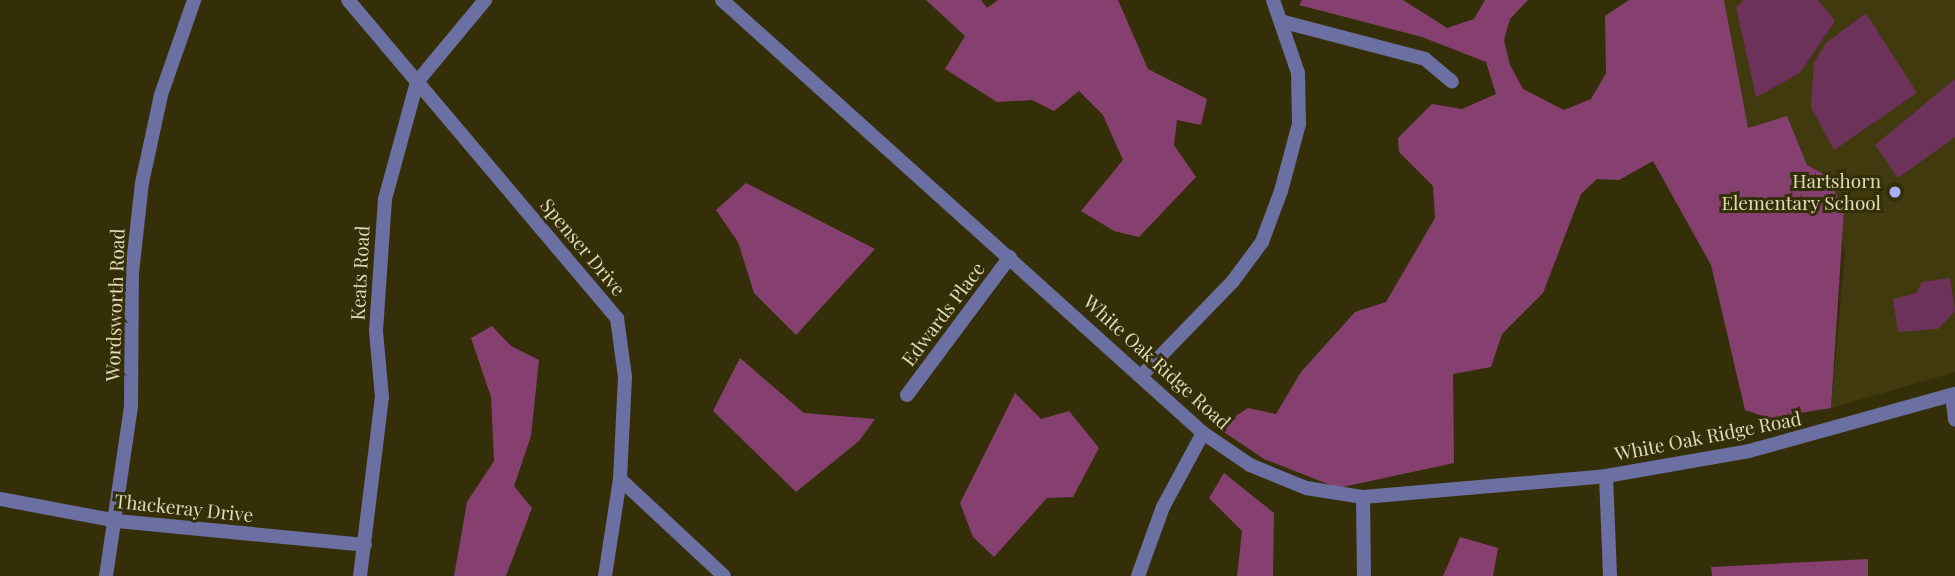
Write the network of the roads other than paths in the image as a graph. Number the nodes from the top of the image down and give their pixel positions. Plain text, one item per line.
1 (194, 0) edge
2 (348, 0) edge
3 (485, 0) edge
4 (722, 0) edge
5 (1273, 0) edge
6 (1284, 22) junction
7 (417, 82) junction
8 (1452, 82) dead end
9 (1010, 257) junction
10 (1143, 374) junction
11 (1953, 394) edge
12 (907, 395) dead end
13 (1955, 420) edge
14 (1203, 433) junction
15 (1606, 476) junction
16 (620, 479) junction
17 (1363, 497) junction
18 (0, 499) edge
19 (117, 521) junction
20 (365, 545) junction
21 (106, 576) edge
22 (360, 576) edge
23 (605, 576) edge
24 (724, 576) edge
25 (1138, 576) edge
26 (1364, 576) edge
27 (1609, 576) edge

1 - 19 street, Wordsworth Road
2 - 7 street, Spenser Drive
3 - 7 street, Keats Road
4 - 9 street, White Oak Ridge Road
5 - 6 street
6 - 8 street
6 - 10 street
7 - 16 street, Spenser Drive
7 - 20 street, Keats Road
9 - 10 street, White Oak Ridge Road
9 - 12 street, Edwards Place
10 - 14 street, White Oak Ridge Road
11 - 13 street
11 - 15 street, White Oak Ridge Road
14 - 17 street, White Oak Ridge Road
14 - 25 street
15 - 17 street, White Oak Ridge Road
15 - 27 street
16 - 23 street, Spenser Drive
16 - 24 street
17 - 26 street
18 - 19 street, Thackeray Drive
19 - 20 street, Thackeray Drive
19 - 21 street, Wordsworth Road
20 - 22 street, Keats Road

